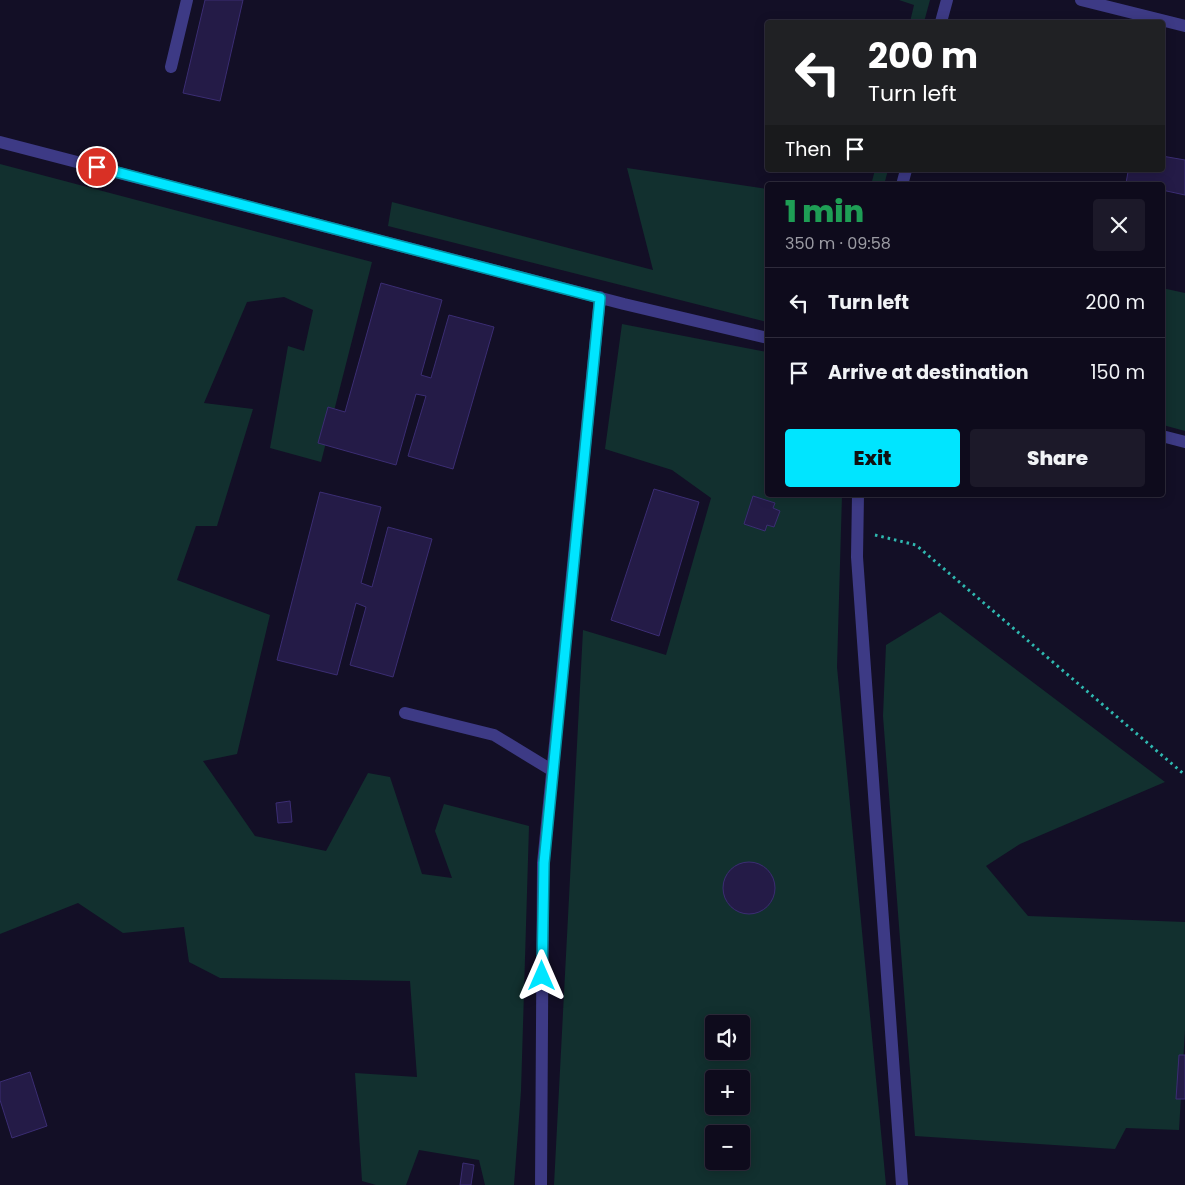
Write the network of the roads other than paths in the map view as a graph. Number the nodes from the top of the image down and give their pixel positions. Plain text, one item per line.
1 (187, 0) edge
2 (946, 0) edge
3 (1081, 0) edge
4 (941, 20) edge
5 (1161, 20) edge
6 (1165, 21) edge
7 (1185, 26) edge
8 (171, 67) dead end
9 (0, 142) edge
10 (600, 298) junction
11 (765, 337) edge
12 (1165, 437) edge
13 (1185, 442) edge
14 (858, 497) edge
15 (405, 713) dead end
16 (553, 771) junction
17 (541, 1185) edge
18 (902, 1185) edge

1 - 8 street
2 - 4 street
3 - 5 street
6 - 7 street
9 - 10 street
10 - 11 street
10 - 16 street
12 - 13 street
14 - 18 street
15 - 16 street
16 - 17 street

